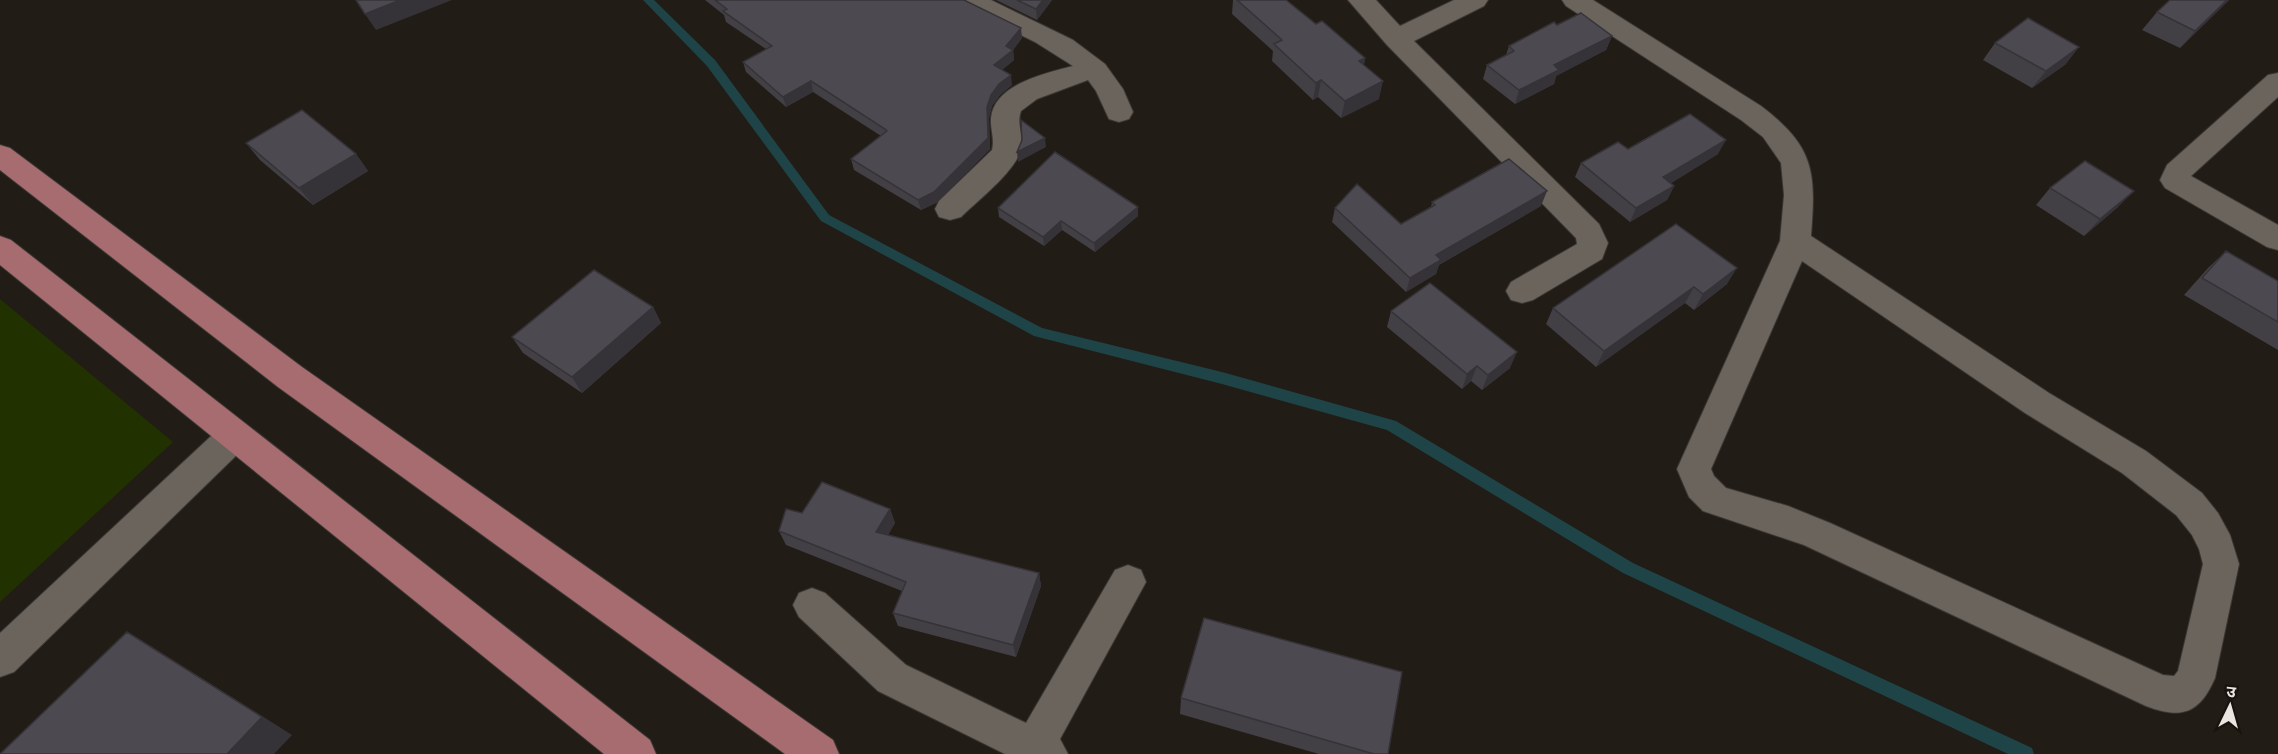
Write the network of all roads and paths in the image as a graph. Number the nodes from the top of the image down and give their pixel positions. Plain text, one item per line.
1 (1361, 0) edge
2 (1474, 0) edge
3 (1575, 0) edge
4 (981, 2) edge
5 (1396, 39) junction
6 (1092, 69) junction
7 (2278, 82) edge
8 (1119, 112) dead end
9 (0, 155) edge
10 (950, 209) dead end
11 (2278, 239) edge
12 (1795, 241) junction
13 (0, 248) edge
14 (1522, 291) dead end
15 (234, 435) junction
16 (1128, 582) dead end
17 (812, 605) dead end
18 (0, 659) edge
19 (1041, 751) edge
20 (636, 754) edge
21 (819, 754) edge

1 - 5 street
2 - 5 street
3 - 12 street
4 - 6 street
5 - 14 street
6 - 8 street
6 - 10 street
7 - 11 street
9 - 21 main road
12 - 12 street
13 - 15 main road
15 - 18 street
15 - 20 main road
16 - 19 street
17 - 19 street

